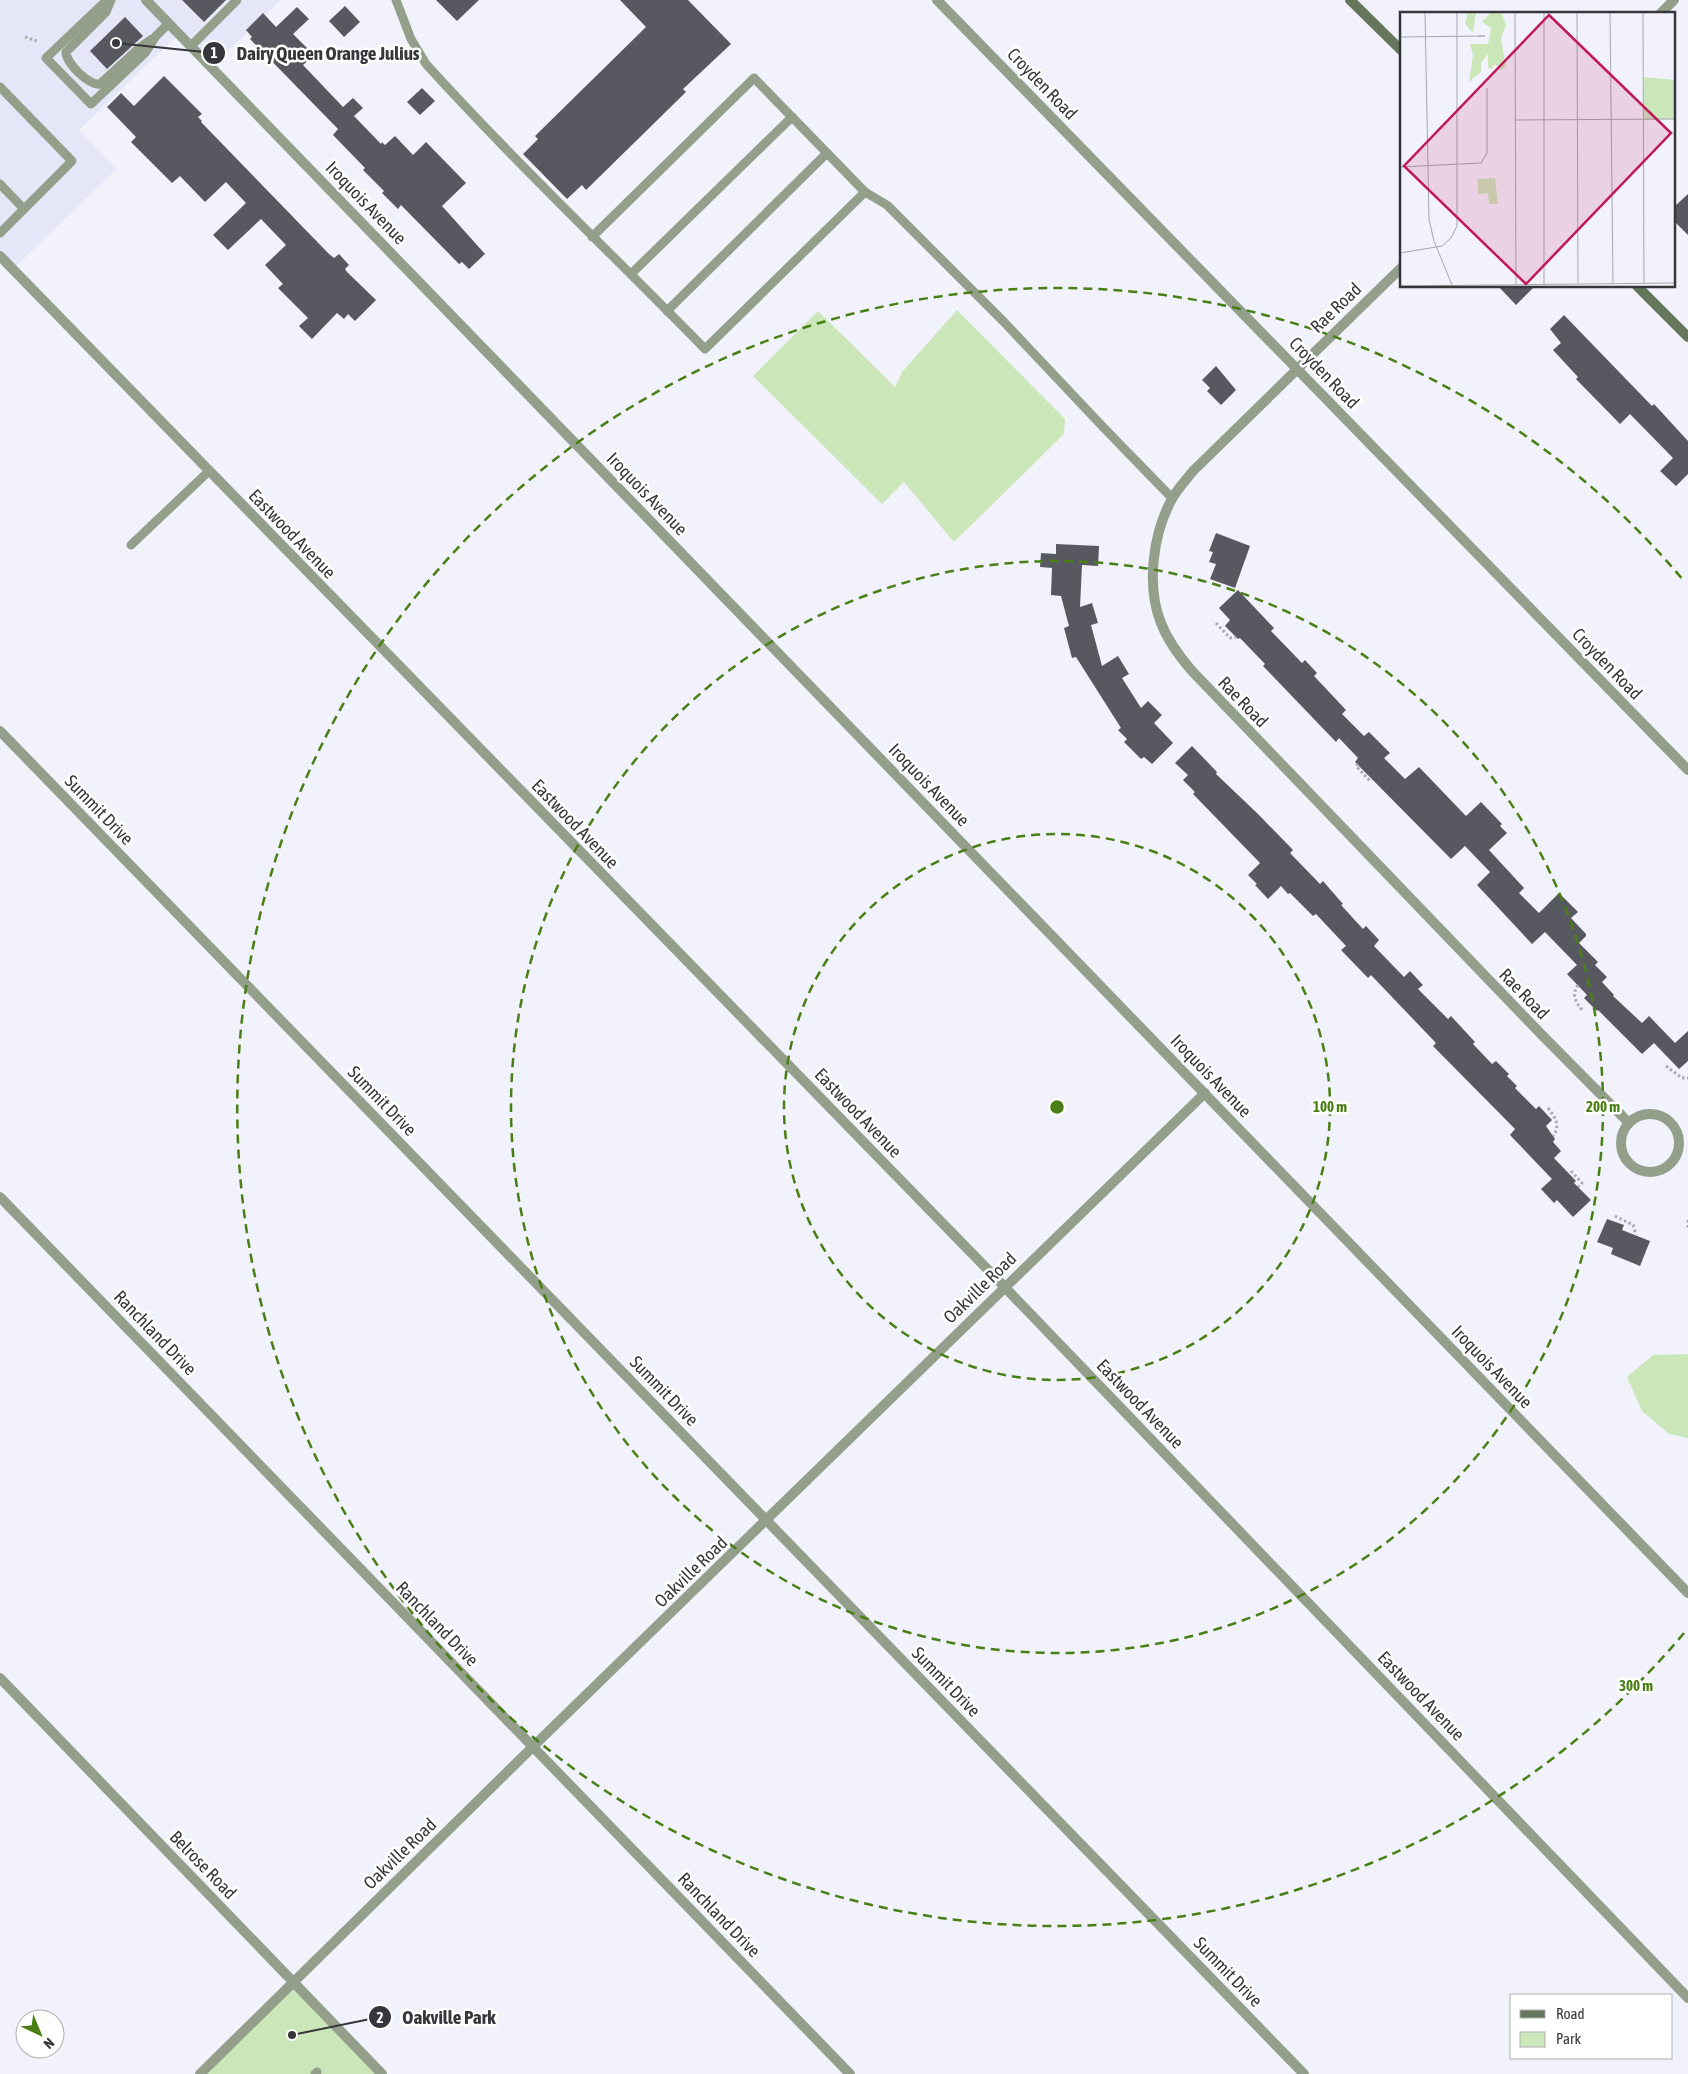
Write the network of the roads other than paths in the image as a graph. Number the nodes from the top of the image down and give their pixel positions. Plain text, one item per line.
1 (109, 0) edge
2 (146, 0) edge
3 (238, 0) edge
4 (396, 0) edge
5 (937, 0) edge
6 (1350, 0) edge
7 (1674, 0) edge
8 (1662, 12) edge
9 (169, 23) junction
10 (156, 36) junction
11 (191, 46) junction
12 (1400, 49) edge
13 (0, 87) edge
14 (792, 117) junction
15 (827, 153) junction
16 (0, 184) edge
17 (865, 192) junction
18 (24, 209) junction
19 (0, 233) edge
20 (592, 237) junction
21 (0, 256) edge
22 (1400, 269) edge
23 (631, 274) junction
24 (1639, 288) edge
25 (667, 311) junction
26 (1688, 337) edge
27 (1298, 369) junction
28 (209, 471) junction
29 (1172, 498) junction
30 (131, 545) dead end
31 (0, 731) edge
32 (1688, 770) edge
33 (1205, 1093) junction
34 (1629, 1123) junction
35 (0, 1197) edge
36 (1005, 1287) junction
37 (767, 1520) junction
38 (1688, 1593) edge
39 (0, 1678) edge
40 (533, 1747) junction
41 (293, 1982) junction
42 (1688, 1998) edge
43 (200, 2074) edge
44 (382, 2074) edge
45 (850, 2074) edge
46 (1304, 2074) edge

1 - 10 lane
1 - 10 lane
2 - 9 street, Iroquois Avenue
3 - 11 lane
4 - 20 lane
5 - 27 street, Croyden Road
6 - 12 street
7 - 8 street
9 - 10 lane
9 - 11 street, Iroquois Avenue
11 - 33 street, Iroquois Avenue
13 - 18 lane
14 - 15 lane
14 - 20 lane
14 - 23 lane
15 - 17 lane
15 - 25 lane
16 - 18 lane
17 - 25 lane
17 - 29 lane
18 - 19 lane
20 - 23 lane
21 - 28 street, Eastwood Avenue
22 - 27 street, Rae Road
23 - 25 lane
24 - 26 street
27 - 29 street, Rae Road
27 - 32 street, Croyden Road
28 - 30 lane
28 - 36 street, Eastwood Avenue
29 - 34 street, Rae Road
31 - 37 street, Summit Drive
33 - 36 street, Oakville Road
33 - 38 street, Iroquois Avenue
34 - 34 street
35 - 40 street, Ranchland Drive
36 - 37 street, Oakville Road
36 - 42 street, Eastwood Avenue
37 - 40 street, Oakville Road
37 - 46 street, Summit Drive
39 - 41 street, Belrose Road
40 - 41 street, Oakville Road
40 - 45 street, Ranchland Drive
41 - 43 street, Oakville Road
41 - 44 street, Belrose Road

